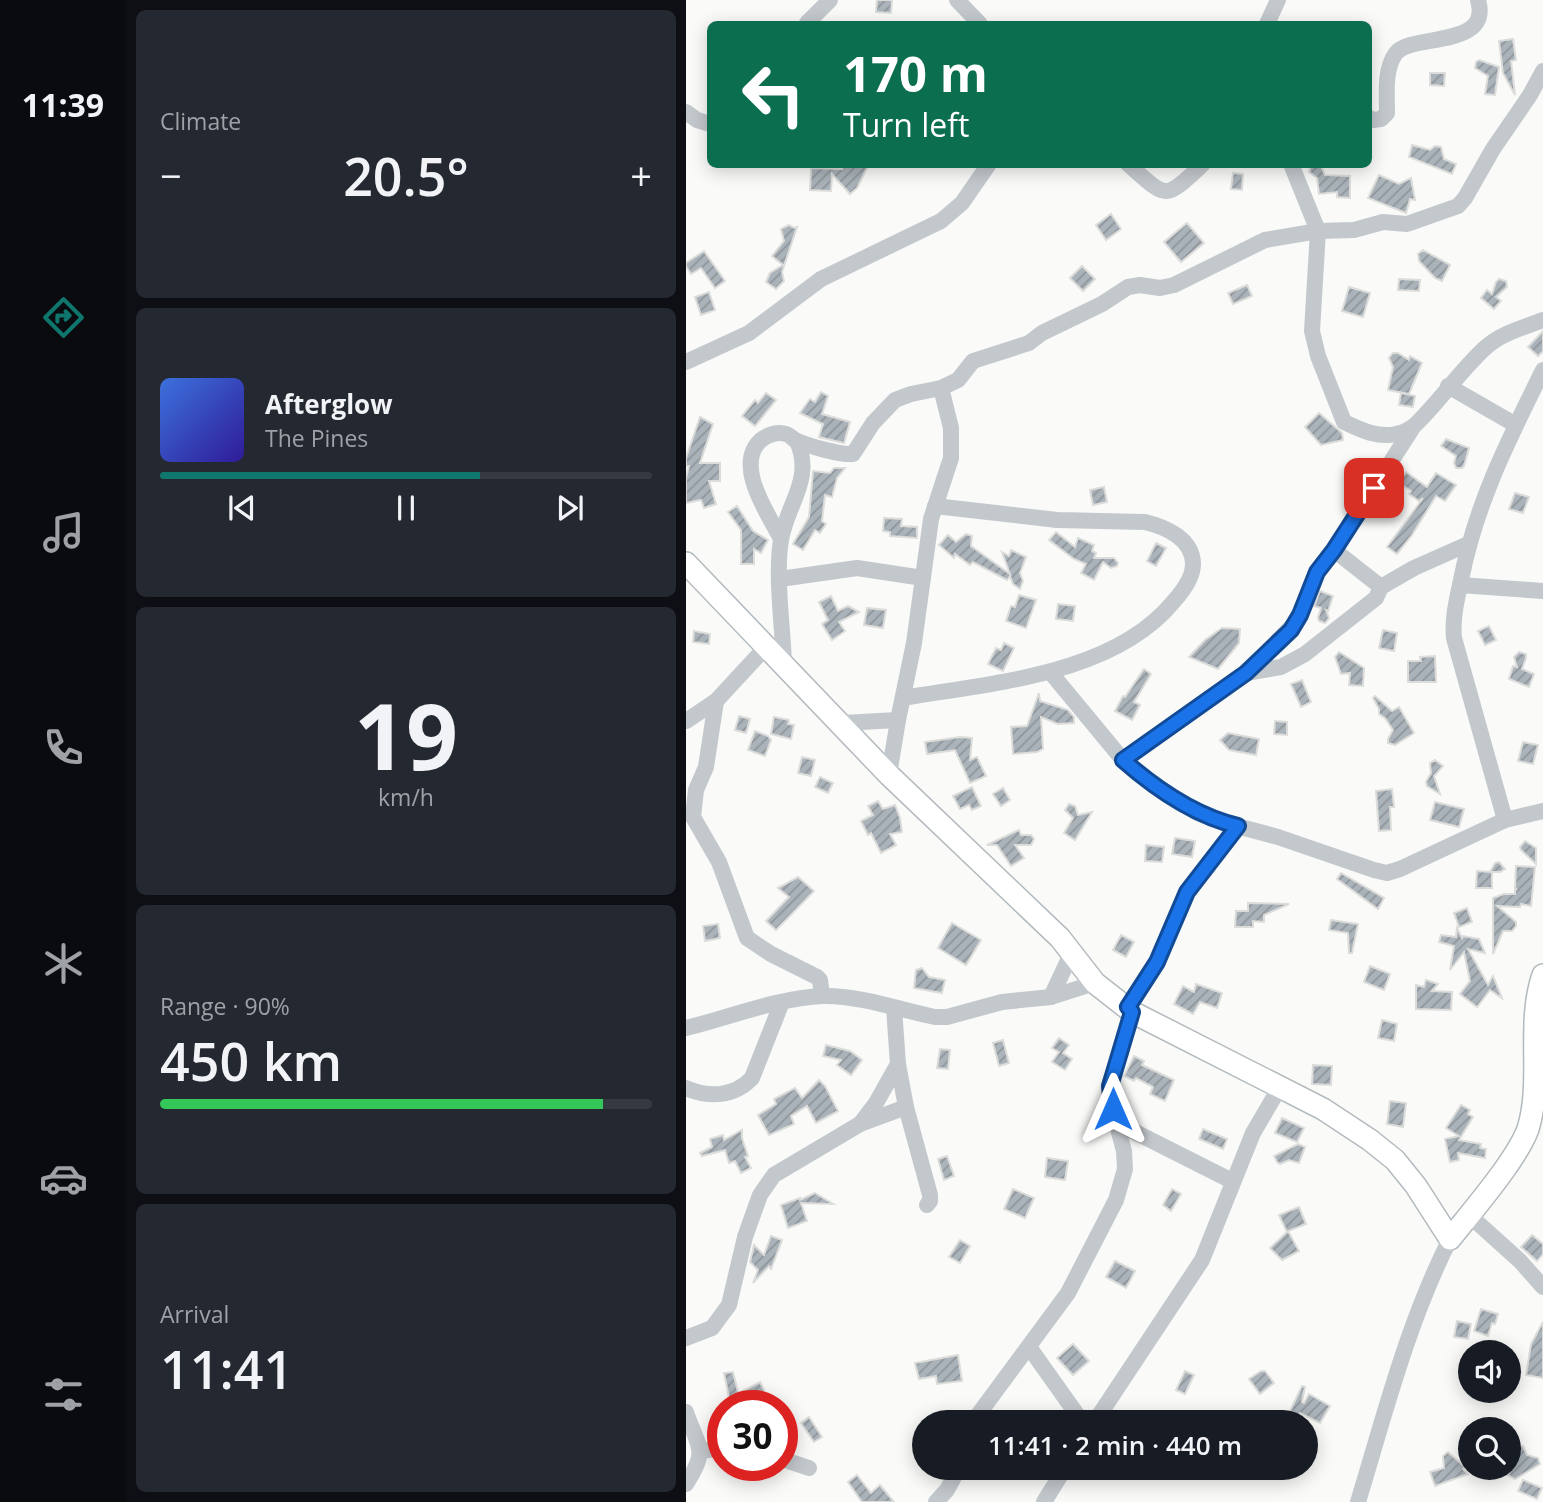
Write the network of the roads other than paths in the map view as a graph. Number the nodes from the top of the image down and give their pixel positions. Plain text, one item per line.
1 (830, 0) edge
2 (957, 0) edge
3 (1278, 0) edge
4 (1478, 0) edge
5 (809, 21) edge
6 (977, 21) edge
7 (1269, 21) edge
8 (1543, 71) edge
9 (686, 112) edge
10 (1372, 119) edge
11 (707, 123) edge
12 (986, 168) edge
13 (1132, 168) edge
14 (1199, 168) edge
15 (1293, 168) edge
16 (1318, 231) junction
17 (1543, 320) edge
18 (686, 362) edge
19 (1543, 370) edge
20 (1448, 386) junction
21 (941, 387) junction
22 (1516, 425) junction
23 (1414, 426) junction
24 (797, 441) junction
25 (935, 506) junction
26 (781, 539) junction
27 (1468, 544) junction
28 (1334, 550) junction
29 (686, 563) edge
30 (923, 578) junction
31 (780, 579) junction
32 (1460, 585) junction
33 (1381, 587) junction
34 (1543, 591) edge
35 (767, 646) junction
36 (785, 666) junction
37 (1051, 673) junction
38 (1246, 673) junction
39 (903, 698) junction
40 (716, 701) junction
41 (898, 720) junction
42 (686, 721) edge
43 (842, 723) junction
44 (1123, 760) junction
45 (889, 775) junction
46 (1543, 811) edge
47 (1505, 820) junction
48 (1238, 826) junction
49 (1072, 953) junction
50 (1543, 975) edge
51 (1096, 983) junction
52 (822, 996) junction
53 (1051, 997) junction
54 (782, 1002) junction
55 (894, 1008) junction
56 (1132, 1012) junction
57 (686, 1028) edge
58 (898, 1064) junction
59 (1280, 1087) junction
60 (686, 1088) edge
61 (906, 1107) junction
62 (1116, 1123) junction
63 (860, 1124) junction
64 (1232, 1181) junction
65 (927, 1205) dead end
66 (1469, 1215) junction
67 (1450, 1239) junction
68 (1543, 1287) edge
69 (686, 1338) edge
70 (1029, 1347) junction
71 (982, 1410) edge
72 (1074, 1410) edge
73 (1103, 1410) edge
74 (686, 1412) edge
75 (707, 1450) edge
76 (702, 1451) junction
77 (798, 1464) edge
78 (809, 1468) dead end
79 (953, 1480) edge
80 (1058, 1480) edge
81 (686, 1484) edge
82 (936, 1502) edge
83 (1044, 1502) edge
84 (1358, 1502) edge

1 - 5 street
2 - 6 street
3 - 7 street
4 - 10 street
8 - 16 street
9 - 11 street
12 - 18 street
13 - 14 street
15 - 16 street
16 - 21 street
16 - 23 street
17 - 20 street
19 - 22 street
20 - 22 street
20 - 23 street
21 - 24 street
21 - 25 street
22 - 27 street
23 - 28 street
24 - 26 street
24 - 26 street
25 - 30 street
25 - 37 street
26 - 31 street
27 - 32 street
27 - 33 street
28 - 33 street
28 - 38 street
29 - 35 street
30 - 31 street
30 - 39 street
31 - 36 street
32 - 34 street
32 - 47 street
33 - 38 street
35 - 36 street
35 - 40 street
36 - 43 street
37 - 39 street
37 - 44 street
38 - 44 street
39 - 41 street
40 - 42 street
40 - 52 street
41 - 43 street
41 - 45 street
43 - 45 street
44 - 48 street
45 - 49 street
46 - 47 street
47 - 48 street
48 - 56 street
49 - 51 street
49 - 53 street
50 - 66 street
51 - 53 street
51 - 56 street
52 - 54 street
52 - 55 street
53 - 55 street
54 - 57 street
54 - 60 street
55 - 58 street
56 - 59 street
56 - 62 street
58 - 61 street
58 - 63 street
59 - 64 street
59 - 67 street
61 - 63 street
61 - 65 street
62 - 64 street
62 - 70 street
63 - 69 street
64 - 73 street
66 - 67 street
66 - 68 street
67 - 84 street
70 - 71 street
70 - 72 street
74 - 76 street
75 - 76 street
76 - 81 street
77 - 78 street
79 - 82 street
80 - 83 street

